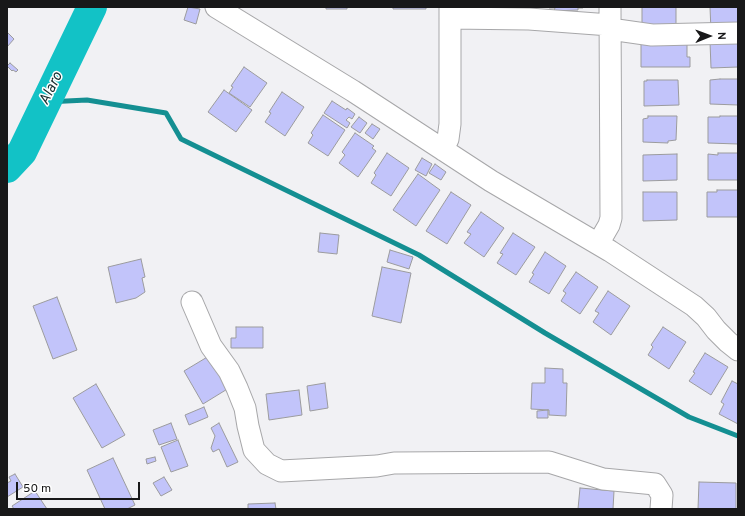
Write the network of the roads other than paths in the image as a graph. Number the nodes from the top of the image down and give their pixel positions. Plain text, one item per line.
1 (216, 7) edge
2 (450, 13) edge
3 (610, 20) edge
4 (738, 33) edge
5 (443, 150) junction
6 (598, 244) junction
7 (192, 302) dead end
8 (738, 350) edge
9 (661, 509) edge

1 - 5 street
2 - 3 street
2 - 5 street
3 - 4 street
3 - 6 street
5 - 6 street
6 - 8 street
7 - 9 street

